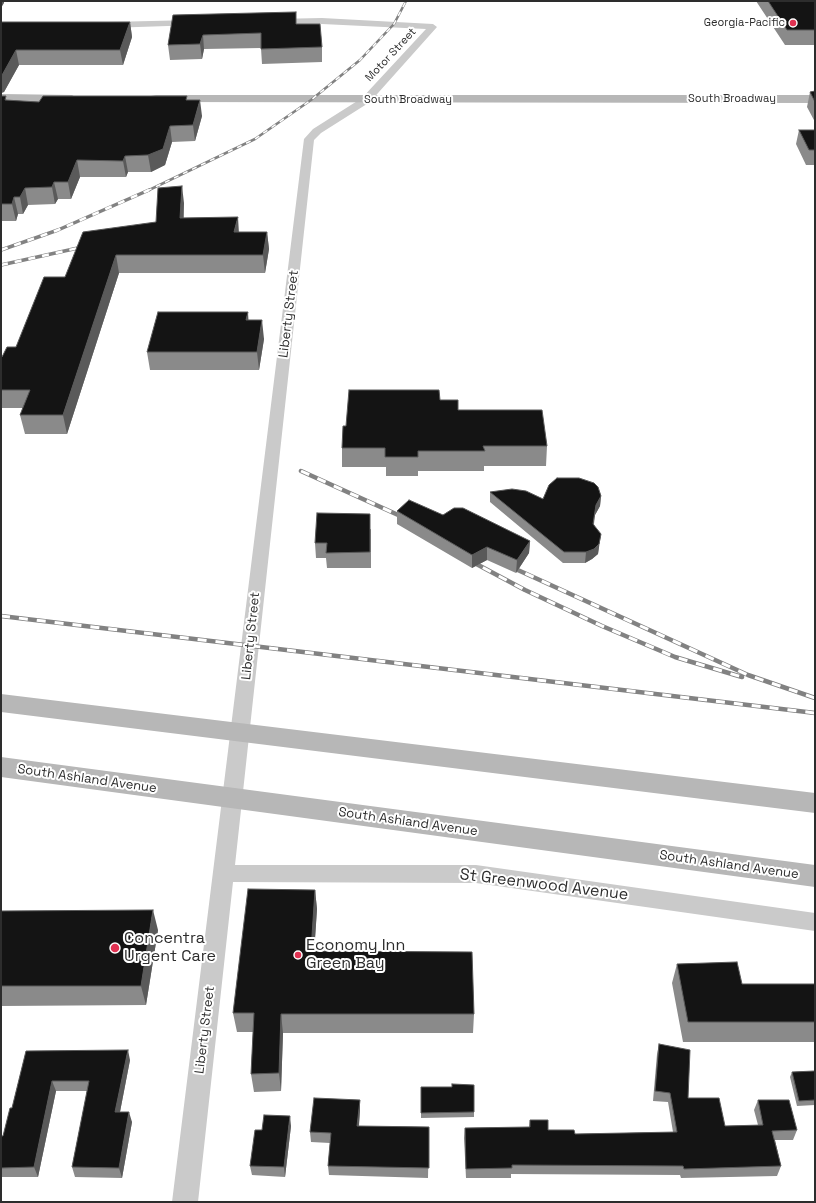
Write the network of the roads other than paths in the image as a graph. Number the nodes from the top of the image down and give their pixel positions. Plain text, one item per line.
1 (268, 22) edge
2 (206, 23) edge
3 (97, 25) edge
4 (1, 98) edge
5 (87, 99) edge
6 (142, 99) edge
7 (815, 99) edge
8 (366, 100) junction
9 (1, 703) edge
10 (240, 732) junction
11 (1, 767) edge
12 (232, 798) junction
13 (815, 803) edge
14 (224, 873) junction
15 (815, 876) edge
16 (815, 922) edge
17 (185, 1202) edge

1 - 8 street, Motor Street
2 - 3 street
4 - 5 main road
6 - 8 main road, South Broadway
7 - 8 main road, South Broadway
8 - 10 street, Liberty Street
9 - 10 main road
10 - 12 street, Liberty Street
10 - 13 main road
11 - 12 main road, South Ashland Avenue
12 - 14 street, Liberty Street
12 - 15 main road, South Ashland Avenue
14 - 16 street, St Greenwood Avenue
14 - 17 street, Liberty Street

